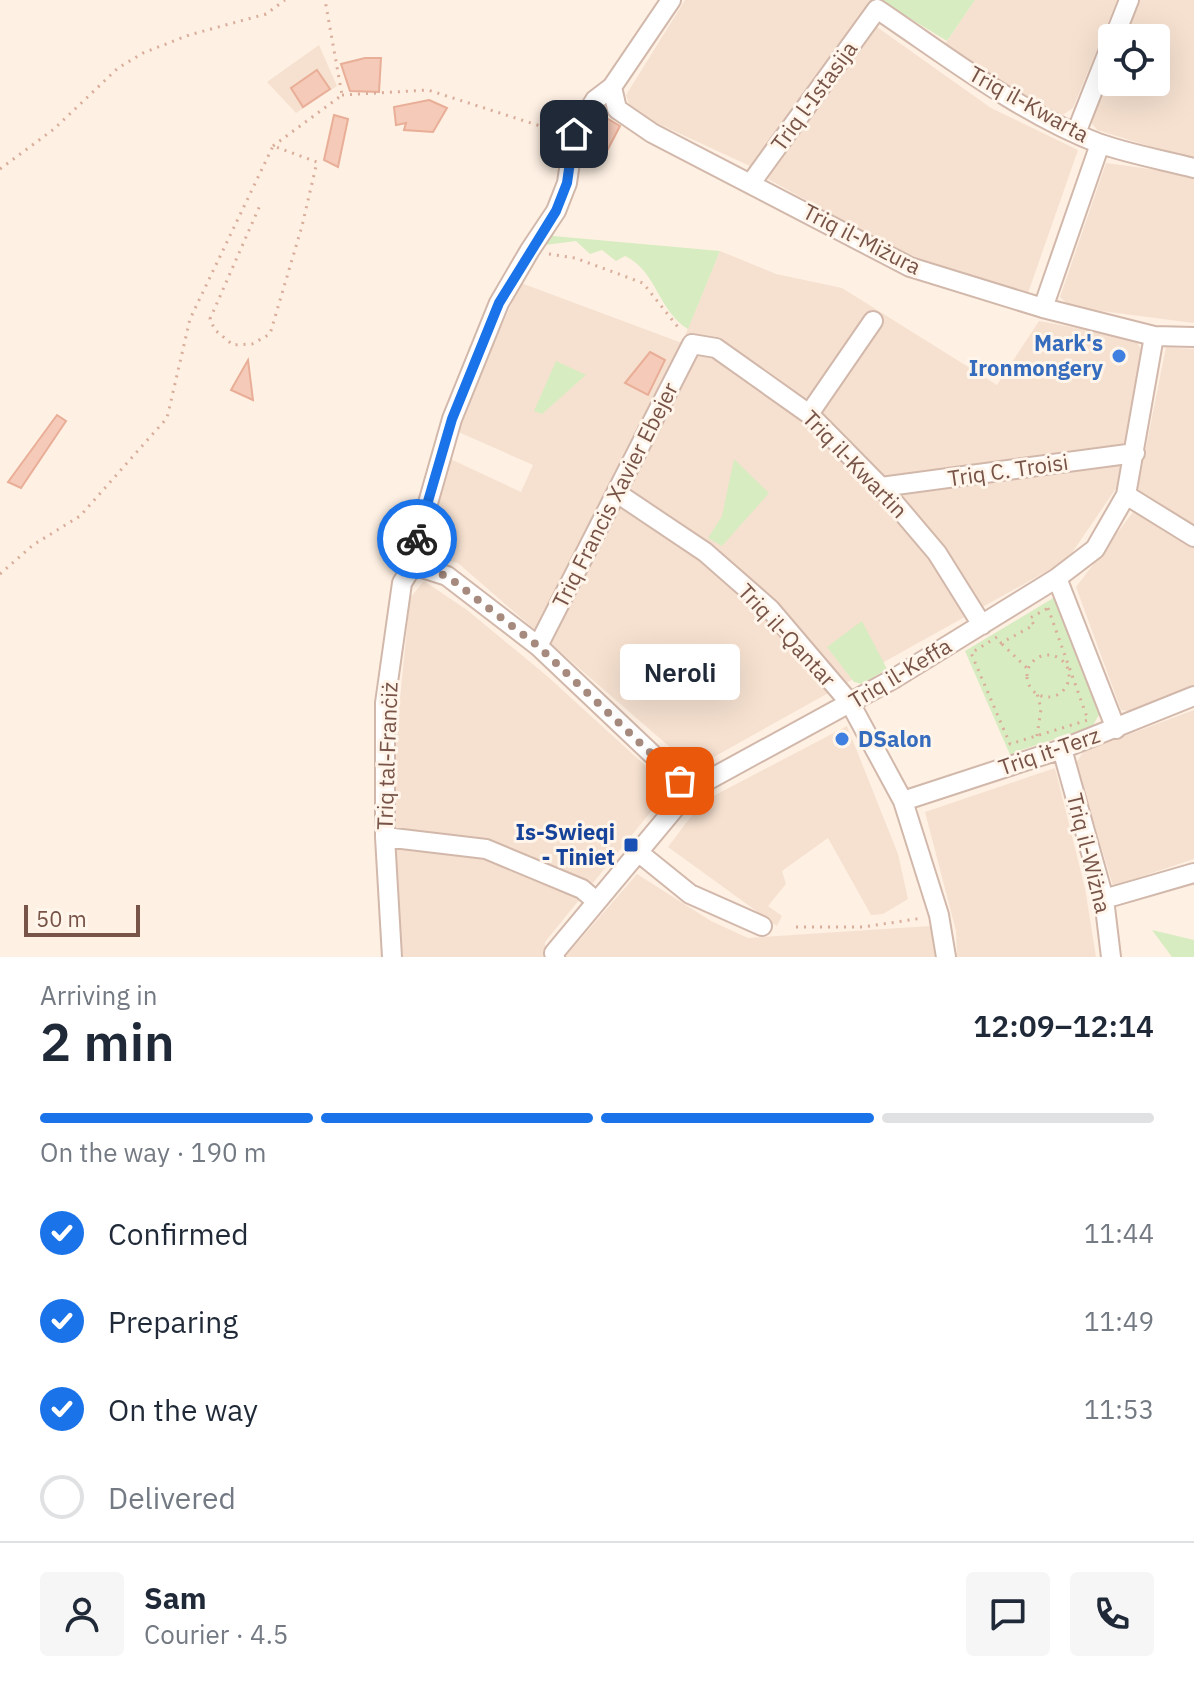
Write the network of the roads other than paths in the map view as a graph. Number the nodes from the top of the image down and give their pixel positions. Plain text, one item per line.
1 (671, 0) edge
2 (1129, 0) edge
3 (877, 9) joint
4 (1119, 24) edge
5 (1098, 78) edge
6 (612, 87) junction
7 (1076, 133) junction
8 (1100, 144) junction
9 (1194, 168) edge
10 (751, 183) junction
11 (1043, 308) junction
12 (873, 321) dead end
13 (1154, 336) junction
14 (1194, 337) edge
15 (692, 344) joint
16 (809, 414) junction
17 (1135, 453) junction
18 (881, 487) junction
19 (617, 493) junction
20 (1126, 495) junction
21 (1194, 537) edge
22 (413, 565) junction
23 (1057, 578) junction
24 (982, 625) junction
25 (538, 646) junction
26 (1194, 696) edge
27 (850, 703) junction
28 (1116, 729) junction
29 (1062, 749) junction
30 (690, 790) junction
31 (903, 801) junction
32 (385, 837) junction
33 (638, 852) junction
34 (1194, 873) edge
35 (1104, 899) junction
36 (596, 901) junction
37 (762, 926) dead end
38 (392, 957) edge
39 (555, 957) edge
40 (946, 957) edge
41 (1111, 957) edge

1 - 6 street, Triq tal-Franċiż
2 - 4 street
3 - 7 street, Triq il-Kwarta
3 - 10 street, Triq l-Istasija
5 - 7 street
6 - 10 street, Triq il-Miżura
6 - 22 street, Triq tal-Franċiż
7 - 8 street, Triq il-Kwarta
8 - 9 street, Triq il-Kwarta
8 - 11 street
10 - 11 street, Triq il-Miżura
11 - 13 street, Triq il-Miżura
12 - 16 street
13 - 14 street, Triq il-Miżura
13 - 17 street, Triq il-Keffa
15 - 16 street, Triq il-Kwartin
15 - 19 street, Triq Francis Xavier Ebejer
16 - 18 street, Triq il-Kwartin
17 - 18 street, Triq C. Troisi
17 - 20 street, Triq il-Keffa
18 - 24 street, Triq il-Kwartin
19 - 25 street, Triq Francis Xavier Ebejer
19 - 27 street, Triq il-Qantar
20 - 21 street
20 - 23 street, Triq il-Keffa
22 - 25 street
22 - 32 street, Triq tal-Franċiż
23 - 24 street, Triq il-Keffa
23 - 28 street
24 - 27 street, Triq il-Keffa
25 - 30 street
26 - 28 street, Triq it-Terz
27 - 30 street, Triq il-Keffa
27 - 31 street, Triq il-Qantar
28 - 29 street, Triq it-Terz
29 - 31 street, Triq it-Terz
29 - 35 street, Triq il-Wiżna
30 - 33 street, Triq il-Keffa
31 - 40 street, Triq il-Qantar
32 - 36 street
32 - 38 street, Triq tal-Franċiż
33 - 36 street, Triq il-Keffa
33 - 37 street
34 - 35 street
35 - 41 street, Triq il-Wiżna
36 - 39 street, Triq il-Keffa

